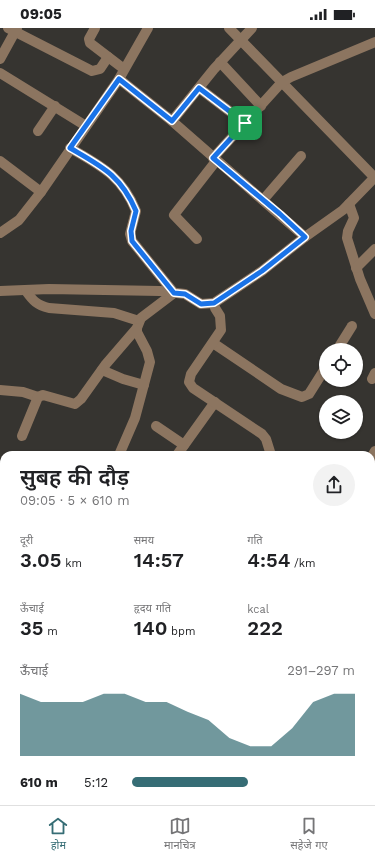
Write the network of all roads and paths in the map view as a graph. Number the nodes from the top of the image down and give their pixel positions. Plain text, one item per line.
1 (95, 28) edge
2 (148, 28) edge
3 (229, 28) edge
4 (252, 28) edge
5 (14, 29) edge
6 (241, 39) junction
7 (375, 42) edge
8 (108, 57) junction
9 (0, 59) edge
10 (220, 62) junction
11 (124, 69) junction
12 (0, 73) edge
13 (119, 79) junction
14 (282, 82) junction
15 (199, 88) junction
16 (55, 106) junction
17 (260, 106) junction
18 (172, 121) junction
19 (245, 123) junction
20 (86, 126) junction
21 (38, 131) dead end
22 (70, 148) junction
23 (300, 156) dead end
24 (214, 159) junction
25 (0, 162) edge
26 (375, 178) edge
27 (41, 192) junction
28 (263, 200) junction
29 (349, 204) junction
30 (0, 233) edge
31 (305, 237) junction
32 (197, 239) dead end
33 (375, 249) edge
34 (356, 268) junction
35 (0, 291) edge
36 (26, 291) junction
37 (174, 293) junction
38 (214, 303) junction
39 (375, 314) edge
40 (138, 325) junction
41 (352, 326) dead end
42 (213, 343) junction
43 (341, 343) edge
44 (102, 370) junction
45 (319, 378) edge
46 (144, 385) junction
47 (0, 390) edge
48 (38, 397) junction
49 (215, 402) junction
50 (156, 426) dead end
51 (22, 436) dead end
52 (184, 445) junction
53 (121, 451) edge
54 (180, 451) edge
55 (270, 451) edge

1 - 8 street
2 - 11 street
3 - 6 street
4 - 6 street
5 - 8 street
5 - 9 street
6 - 10 street
6 - 14 street
7 - 14 street
8 - 11 street
10 - 15 street
10 - 17 street
11 - 13 street
12 - 16 street
13 - 18 street
13 - 20 street
14 - 17 street
14 - 26 street
15 - 18 street
15 - 19 street
16 - 20 street
16 - 21 street
17 - 19 street
18 - 24 street
19 - 24 street
20 - 22 street
22 - 27 street
22 - 37 street
23 - 28 street
24 - 28 street
24 - 32 street
25 - 27 street
26 - 29 street
27 - 30 street
28 - 31 street
29 - 31 street
29 - 34 street
31 - 38 street
33 - 34 street
34 - 39 street
35 - 36 street
36 - 37 street
36 - 40 street
37 - 38 street
37 - 40 street
38 - 42 street
40 - 44 street
40 - 46 street
41 - 43 street
42 - 45 street
42 - 49 street
44 - 46 street
44 - 48 street
46 - 53 street
47 - 48 street
48 - 51 street
49 - 52 street
49 - 55 street
50 - 52 street
52 - 54 street

